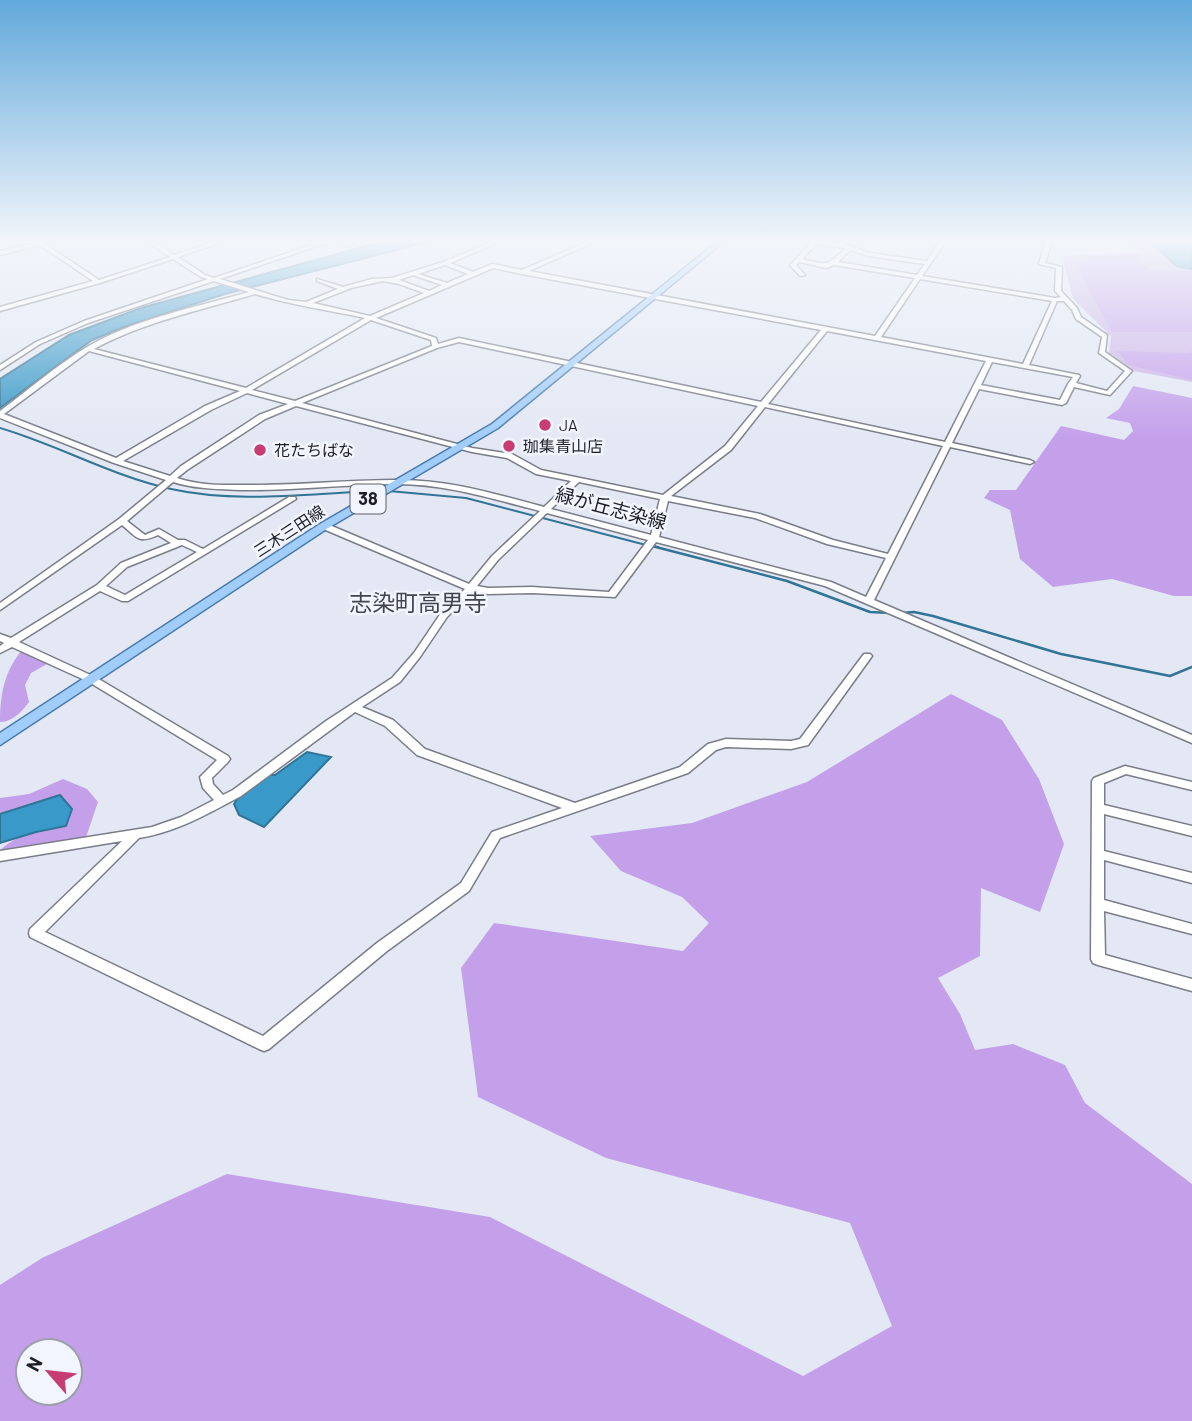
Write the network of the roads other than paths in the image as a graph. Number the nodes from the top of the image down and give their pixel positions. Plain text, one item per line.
1 (133, 306) edge
2 (206, 306) edge
3 (318, 306) edge
4 (398, 306) edge
5 (640, 306) edge
6 (706, 306) edge
7 (898, 306) edge
8 (1052, 306) edge
9 (1072, 306) edge
10 (371, 318) junction
11 (825, 329) junction
12 (877, 338) junction
13 (435, 347) junction
14 (88, 349) junction
15 (990, 360) junction
16 (571, 363) junction
17 (1025, 366) junction
18 (0, 369) edge
19 (1071, 384) junction
20 (976, 386) junction
21 (246, 391) junction
22 (294, 403) junction
23 (763, 405) junction
24 (0, 415) edge
25 (947, 444) junction
26 (460, 447) junction
27 (117, 461) junction
28 (1030, 462) dead end
29 (169, 480) junction
30 (577, 480) junction
31 (396, 482) junction
32 (666, 497) junction
33 (292, 499) dead end
34 (545, 509) junction
35 (122, 521) junction
36 (324, 526) junction
37 (654, 538) junction
38 (178, 544) junction
39 (203, 552) junction
40 (891, 556) junction
41 (100, 587) junction
42 (471, 588) junction
43 (869, 600) junction
44 (0, 607) edge
45 (5, 639) edge
46 (0, 650) edge
47 (867, 656) dead end
48 (93, 680) junction
49 (354, 708) junction
50 (1192, 738) edge
51 (0, 740) edge
52 (1192, 786) edge
53 (222, 802) junction
54 (572, 807) junction
55 (1098, 808) junction
56 (1192, 831) edge
57 (135, 835) junction
58 (1098, 854) junction
59 (0, 856) edge
60 (1192, 878) edge
61 (1098, 904) junction
62 (1192, 929) edge
63 (1192, 985) edge

1 - 18 street
2 - 14 street
3 - 10 street
4 - 10 street
5 - 16 main road, 三木三田線 / 38
6 - 11 street
7 - 12 street
8 - 17 street
9 - 19 street
10 - 13 street
10 - 21 street
11 - 12 street
11 - 23 street
12 - 15 street
13 - 16 street
13 - 22 street
14 - 21 street
14 - 24 street
15 - 17 street
15 - 20 street
16 - 23 street
16 - 26 main road, 三木三田線 / 38
17 - 19 street
19 - 20 street
20 - 25 street
21 - 22 street
21 - 27 street
22 - 26 street
22 - 29 street
23 - 25 street
23 - 32 street
24 - 27 street, 緑が丘志染線
25 - 28 street
25 - 40 street
26 - 30 street
26 - 31 main road, 三木三田線 / 38
27 - 29 street, 緑が丘志染線
29 - 31 street, 緑が丘志染線
29 - 35 street
30 - 32 street
30 - 34 street
31 - 34 street, 緑が丘志染線
31 - 36 main road, 三木三田線 / 38
32 - 37 street
32 - 40 street
33 - 39 street
34 - 37 street, 緑が丘志染線
34 - 42 street
35 - 38 street
35 - 44 street
36 - 42 street
36 - 48 main road, 三木三田線 / 38
37 - 42 street
37 - 43 street, 緑が丘志染線
38 - 39 street
38 - 41 street
39 - 41 street
40 - 43 street
41 - 45 street
42 - 49 street
43 - 50 street, 緑が丘志染線
45 - 46 street
45 - 48 street
47 - 54 street
48 - 51 main road, 三木三田線 / 38
48 - 53 street
49 - 53 street
49 - 54 street
52 - 55 street
53 - 57 street
54 - 57 street
55 - 56 street
55 - 58 street
57 - 59 street
58 - 60 street
58 - 61 street
61 - 62 street
61 - 63 street

